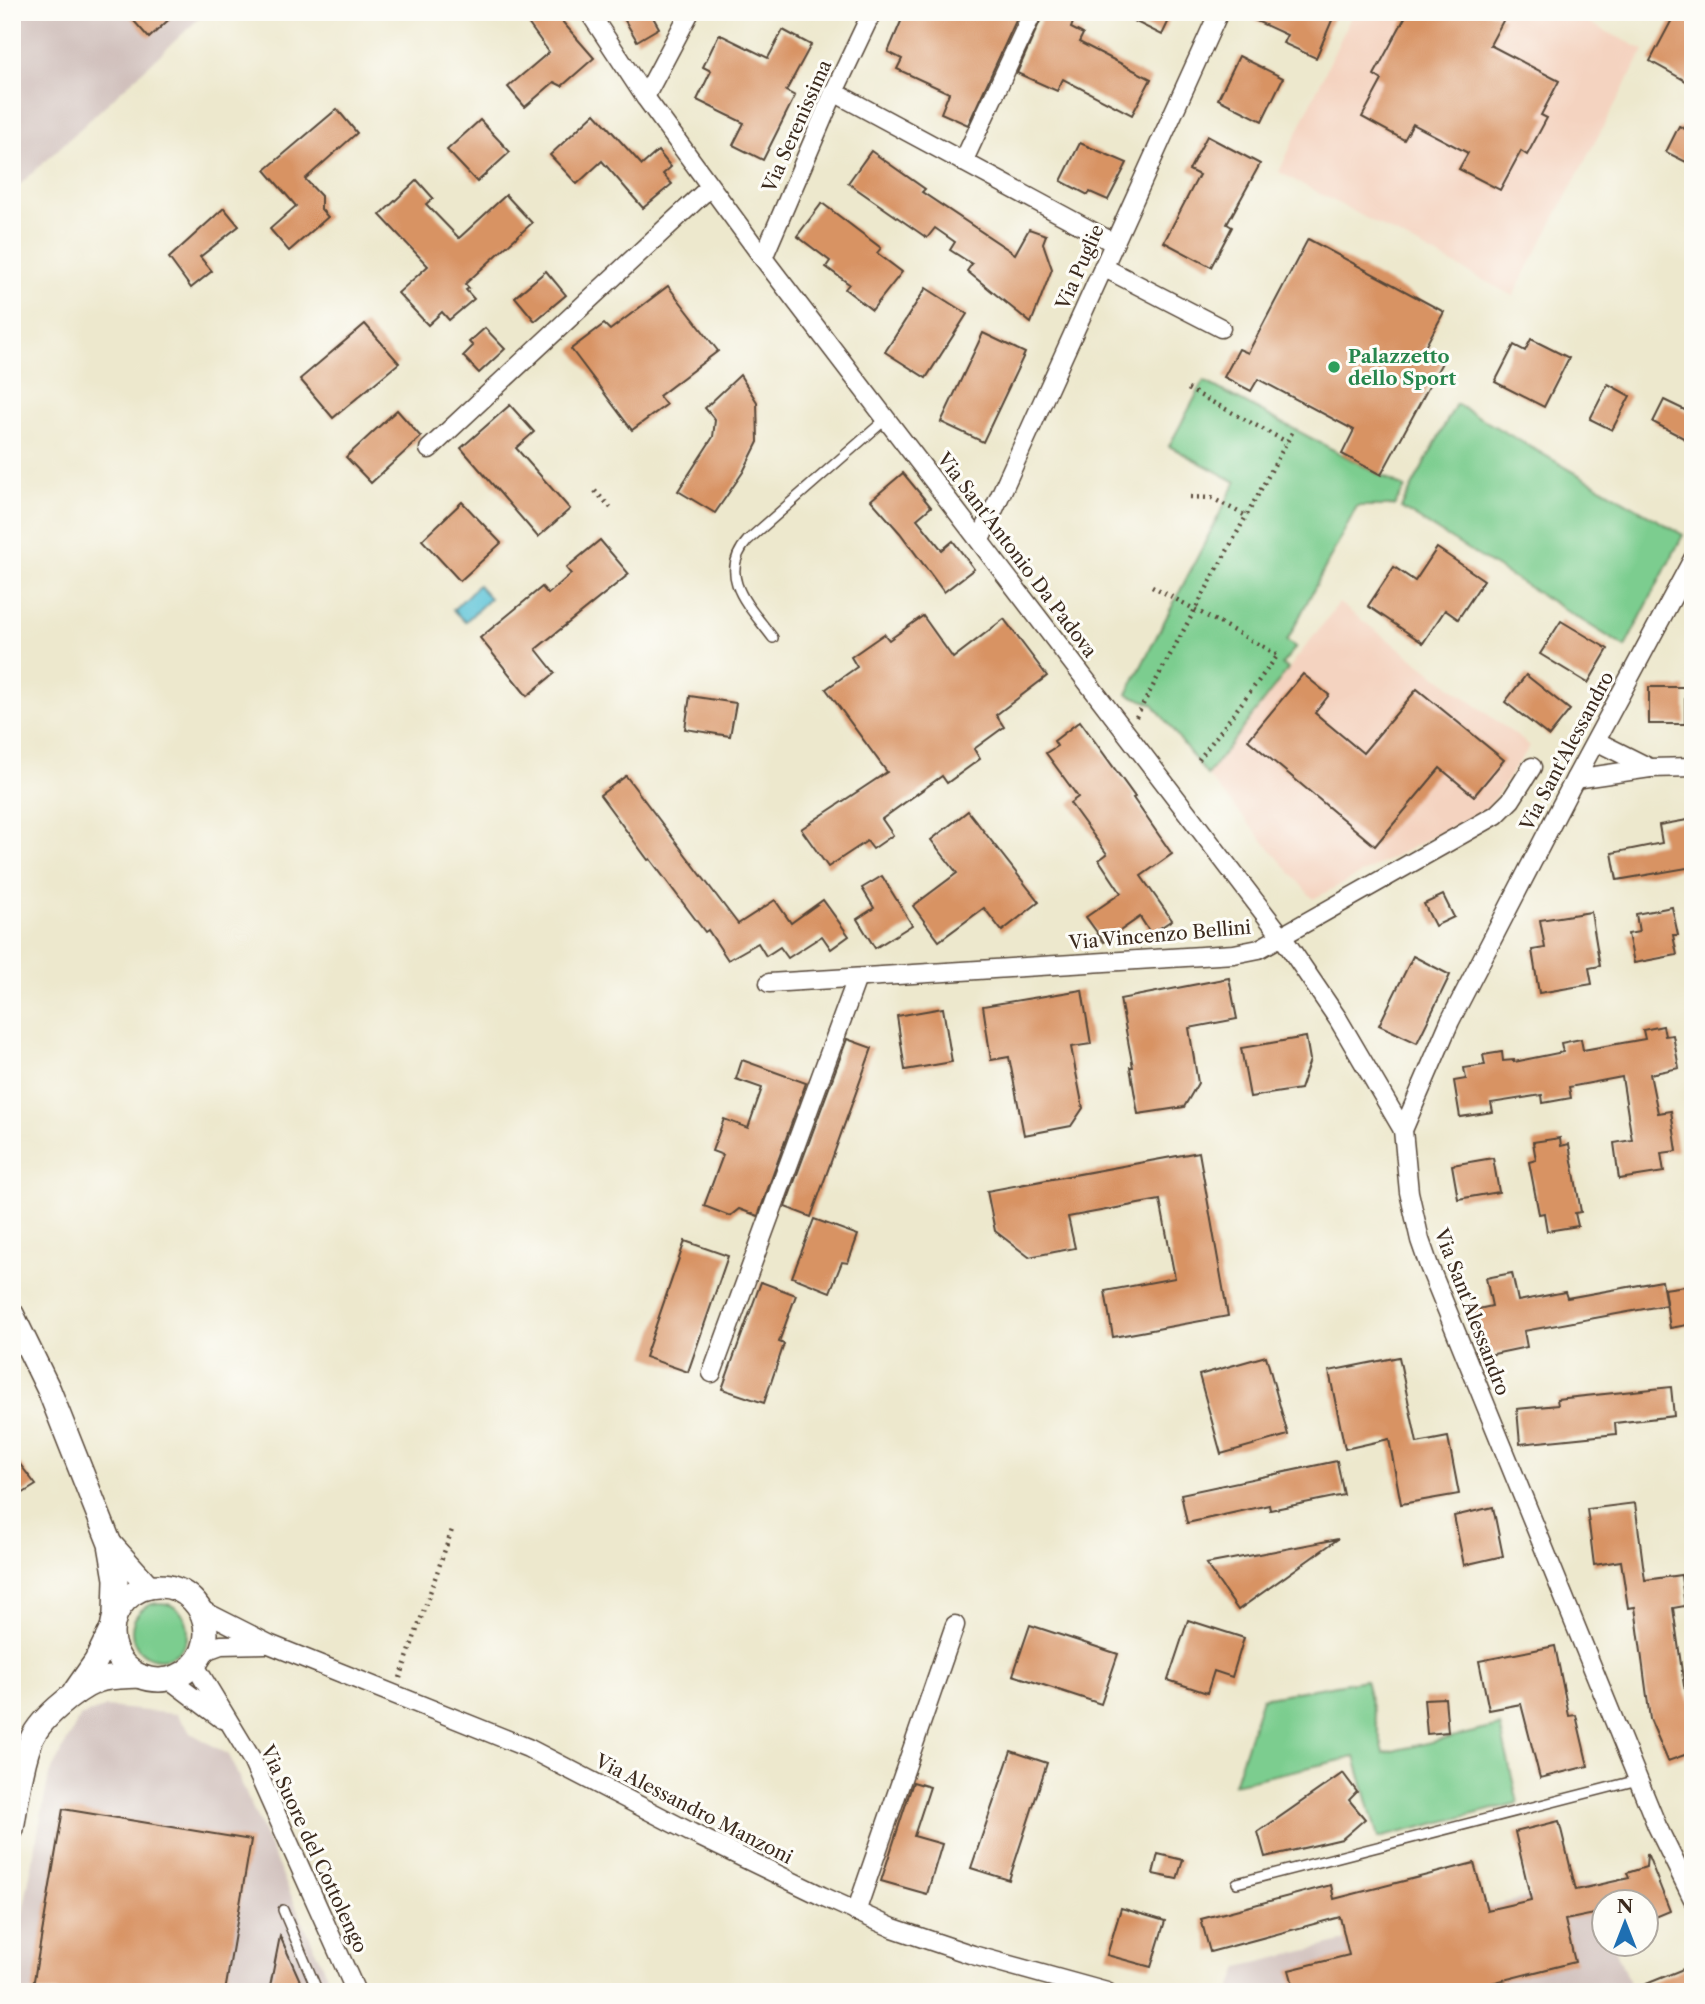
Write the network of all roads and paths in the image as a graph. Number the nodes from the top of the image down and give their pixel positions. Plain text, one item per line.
1 (589, 12) edge
2 (690, 12) edge
3 (872, 12) edge
4 (1033, 12) edge
5 (1219, 12) edge
6 (834, 92) junction
7 (645, 97) junction
8 (963, 162) junction
9 (710, 187) junction
10 (1114, 243) junction
11 (762, 258) junction
12 (1103, 267) junction
13 (1221, 328) dead end
14 (1188, 389) dead end
15 (886, 419) junction
16 (1294, 429) dead end
17 (1287, 442) junction
18 (429, 449) dead end
19 (595, 491) dead end
20 (1190, 497) dead end
21 (612, 509) dead end
22 (1246, 516) junction
23 (980, 540) junction
24 (1693, 559) edge
25 (1152, 586) dead end
26 (1195, 610) junction
27 (773, 638) dead end
28 (1123, 728) junction
29 (1596, 741) junction
30 (1198, 762) dead end
31 (1532, 766) dead end
32 (1693, 767) edge
33 (1650, 768) junction
34 (1575, 779) junction
35 (1283, 938) junction
36 (857, 978) junction
37 (769, 983) dead end
38 (1404, 1130) junction
39 (12, 1314) edge
40 (712, 1373) dead end
41 (453, 1527) dead end
42 (110, 1544) junction
43 (149, 1587) junction
44 (200, 1609) junction
45 (114, 1621) junction
46 (956, 1625) dead end
47 (269, 1644) junction
48 (198, 1658) junction
49 (140, 1676) junction
50 (169, 1679) junction
51 (395, 1693) junction
52 (71, 1696) junction
53 (230, 1725) junction
54 (1638, 1780) junction
55 (12, 1829) edge
56 (1237, 1883) dead end
57 (1693, 1899) edge
58 (283, 1910) dead end
59 (856, 1912) junction
60 (318, 1992) edge
61 (356, 1992) edge
62 (1107, 1992) edge

1 - 7 street, Via Sant'Antonio Da Padova
2 - 7 street
3 - 6 street, Via Serenissima
4 - 8 street
5 - 10 street, Via Puglie
6 - 8 street
6 - 11 street, Via Serenissima
7 - 9 street, Via Sant'Antonio Da Padova
8 - 10 street
9 - 11 street, Via Sant'Antonio Da Padova
9 - 18 street
10 - 12 street, Via Puglie
11 - 15 street, Via Sant'Antonio Da Padova
12 - 13 street
12 - 23 street, Via Puglie
14 - 17 path
15 - 23 street, Via Sant'Antonio Da Padova
15 - 27 lane
16 - 17 path
17 - 22 path
19 - 21 path
20 - 22 path
22 - 26 path
23 - 28 street, Via Sant'Antonio Da Padova
24 - 29 street, Via Sant'Alessandro
25 - 26 path
26 - 28 path
26 - 30 path
28 - 35 street, Via Sant'Antonio Da Padova
29 - 33 street
29 - 34 street, Via Sant'Alessandro
31 - 35 street, Via Vincenzo Bellini
32 - 33 street
33 - 34 street
34 - 38 street, Via Sant'Alessandro
35 - 36 street, Via Vincenzo Bellini
35 - 38 street, Via Sant'Antonio Da Padova
36 - 37 street, Via Vincenzo Bellini
36 - 40 street
38 - 54 street, Via Sant'Alessandro
39 - 42 street
41 - 51 path
42 - 43 street
42 - 45 street
43 - 44 street
43 - 45 street
44 - 47 street, Via Alessandro Manzoni
44 - 48 street
45 - 49 street
45 - 52 street
46 - 59 street
47 - 48 street, Via Alessandro Manzoni
47 - 51 street, Via Alessandro Manzoni
48 - 50 street
48 - 53 street, Via Suore del Cottolengo
49 - 50 street
49 - 52 street
50 - 53 street, Via Suore del Cottolengo
51 - 59 street, Via Alessandro Manzoni
52 - 55 street
53 - 61 street, Via Suore del Cottolengo
54 - 56 lane
54 - 57 street, Via Sant'Alessandro
58 - 60 lane
59 - 62 street, Via Alessandro Manzoni

